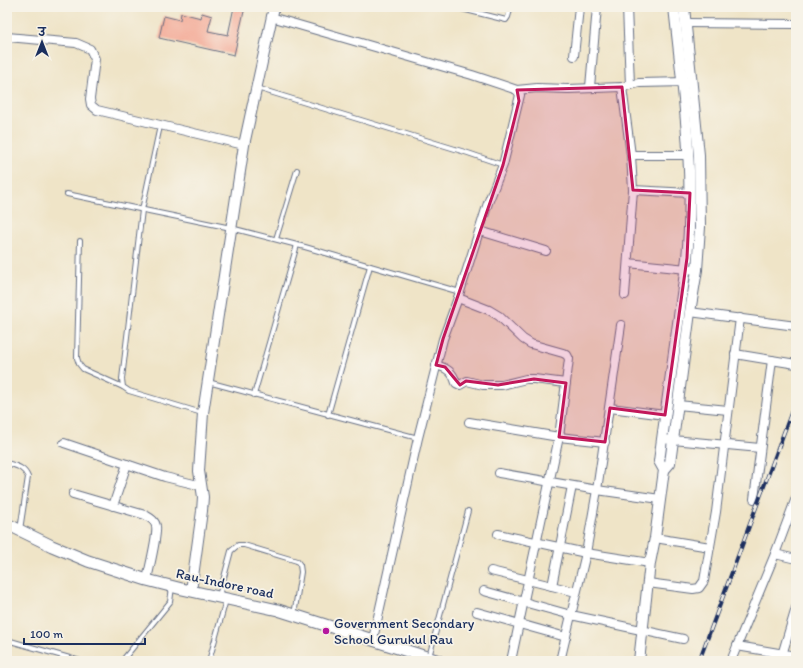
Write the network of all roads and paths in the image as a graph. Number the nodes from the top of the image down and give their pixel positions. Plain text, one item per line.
1 (454, 7) edge
2 (510, 7) edge
3 (579, 7) edge
4 (597, 7) edge
5 (627, 7) edge
6 (674, 7) edge
7 (684, 7) edge
8 (468, 9) edge
9 (272, 12) edge
10 (686, 23) junction
11 (796, 24) edge
12 (7, 37) edge
13 (574, 56) dead end
14 (687, 82) junction
15 (626, 86) junction
16 (590, 87) junction
17 (256, 88) junction
18 (517, 90) junction
19 (160, 126) junction
20 (244, 145) junction
21 (631, 155) junction
22 (688, 155) junction
23 (503, 165) junction
24 (297, 170) dead end
25 (634, 190) junction
26 (690, 193) junction
27 (67, 194) dead end
28 (142, 210) junction
29 (231, 228) junction
30 (480, 231) junction
31 (276, 239) junction
32 (80, 241) dead end
33 (297, 245) junction
34 (546, 251) dead end
35 (628, 263) junction
36 (370, 266) junction
37 (685, 269) junction
38 (697, 270) junction
39 (459, 295) junction
40 (625, 295) dead end
41 (690, 312) junction
42 (740, 318) junction
43 (621, 325) dead end
44 (796, 326) edge
45 (735, 354) junction
46 (772, 360) junction
47 (796, 364) edge
48 (436, 365) junction
49 (208, 382) junction
50 (566, 384) junction
51 (123, 387) junction
52 (254, 395) junction
53 (678, 405) junction
54 (610, 408) junction
55 (728, 410) junction
56 (204, 413) junction
57 (328, 415) junction
58 (665, 415) junction
59 (469, 422) dead end
60 (559, 437) junction
61 (418, 438) junction
62 (662, 439) junction
63 (673, 440) junction
64 (605, 442) junction
65 (64, 443) dead end
66 (724, 445) junction
67 (760, 448) junction
68 (7, 462) edge
69 (127, 464) junction
70 (664, 470) junction
71 (498, 473) dead end
72 (549, 482) junction
73 (202, 486) junction
74 (572, 486) junction
75 (597, 490) junction
76 (73, 494) dead end
77 (796, 498) edge
78 (660, 499) junction
79 (754, 499) dead end
80 (113, 506) junction
81 (468, 511) dead end
82 (793, 515) edge
83 (7, 524) edge
84 (20, 530) junction
85 (498, 534) dead end
86 (655, 538) junction
87 (536, 543) junction
88 (710, 546) junction
89 (560, 548) junction
90 (586, 553) junction
91 (775, 554) junction
92 (796, 559) edge
93 (650, 563) junction
94 (491, 571) dead end
95 (147, 580) junction
96 (529, 580) junction
97 (648, 583) junction
98 (552, 586) junction
99 (172, 587) junction
100 (191, 591) junction
101 (484, 591) dead end
102 (576, 592) junction
103 (222, 597) junction
104 (524, 603) junction
105 (796, 608) edge
106 (477, 612) dead end
107 (294, 615) junction
108 (571, 615) junction
109 (520, 624) junction
110 (642, 630) junction
111 (566, 637) junction
112 (373, 639) junction
113 (683, 639) dead end
114 (7, 640) edge
115 (737, 646) junction
116 (782, 655) junction
117 (796, 656) edge
118 (428, 658) junction
119 (80, 661) edge
120 (122, 661) edge
121 (209, 661) edge
122 (439, 661) edge
123 (511, 661) edge
124 (560, 661) edge
125 (639, 661) edge
126 (731, 661) edge

1 - 8 lane
2 - 8 lane
3 - 13 street
4 - 16 street
5 - 15 street
6 - 14 street
7 - 10 street
9 - 17 street
9 - 18 street
10 - 11 street
10 - 14 street
12 - 19 street
14 - 15 street
14 - 22 street
14 - 38 street
15 - 16 street
15 - 21 street
16 - 18 street
17 - 20 street
17 - 23 lane
18 - 23 street
19 - 20 street
19 - 28 lane
20 - 29 street
21 - 22 street
21 - 25 street
22 - 26 street
23 - 30 street
24 - 31 lane
25 - 26 street
25 - 35 street
26 - 37 street
27 - 28 lane
28 - 29 lane
28 - 51 lane
29 - 31 lane
29 - 49 street
30 - 34 street
30 - 39 street
31 - 33 lane
32 - 51 lane
33 - 36 lane
33 - 52 lane
35 - 37 street
35 - 40 street
36 - 39 lane
36 - 57 lane
37 - 38 street
37 - 58 street
38 - 41 street
39 - 48 street
39 - 50 street
41 - 42 street
41 - 53 street
42 - 44 street
42 - 45 street
43 - 54 street
45 - 46 street
45 - 55 street
46 - 47 street
46 - 67 street
48 - 50 street
48 - 61 street
49 - 52 lane
49 - 56 street
50 - 60 street
51 - 56 lane
52 - 57 lane
53 - 55 street
53 - 63 street
54 - 58 street
54 - 64 street
55 - 66 street
56 - 73 street
57 - 61 lane
58 - 62 street
59 - 60 street
60 - 64 street
60 - 72 street
61 - 112 street
62 - 63 street
62 - 70 street
63 - 66 street
63 - 70 street
64 - 75 street
65 - 69 street
66 - 67 street
66 - 88 street
67 - 79 street
68 - 84 lane
69 - 73 street
69 - 80 street
70 - 78 street
71 - 72 street
72 - 74 street
72 - 87 street
73 - 100 street
74 - 75 street
74 - 89 street
75 - 78 street
75 - 90 street
76 - 80 street
77 - 82 street
78 - 86 street
80 - 95 street
81 - 118 lane
82 - 91 street
83 - 84 main road, Rau-Indore road
84 - 95 main road, Rau-Indore road
85 - 87 street
86 - 88 street
86 - 93 street
87 - 89 street
87 - 96 street
88 - 97 street
89 - 90 street
89 - 98 street
90 - 93 street
90 - 102 street
91 - 92 street
91 - 115 street
93 - 97 street
94 - 96 street
95 - 99 main road, Rau-Indore road
96 - 98 street
96 - 104 street
97 - 110 street
98 - 102 street
99 - 100 main road, Rau-Indore road
99 - 120 lane
100 - 103 main road, Rau-Indore road
101 - 104 street
102 - 108 street
103 - 107 main road, Rau-Indore road
103 - 107 lane
103 - 121 lane
104 - 108 street
104 - 109 street
105 - 116 street
106 - 109 street
107 - 112 main road, Rau-Indore road
108 - 110 street
108 - 111 street
109 - 111 street
109 - 123 street
110 - 113 street
110 - 125 street
111 - 124 street
112 - 118 main road, Rau-Indore road
114 - 119 lane
115 - 116 street
115 - 126 street
116 - 117 street
118 - 122 main road, Rau-Indore road

